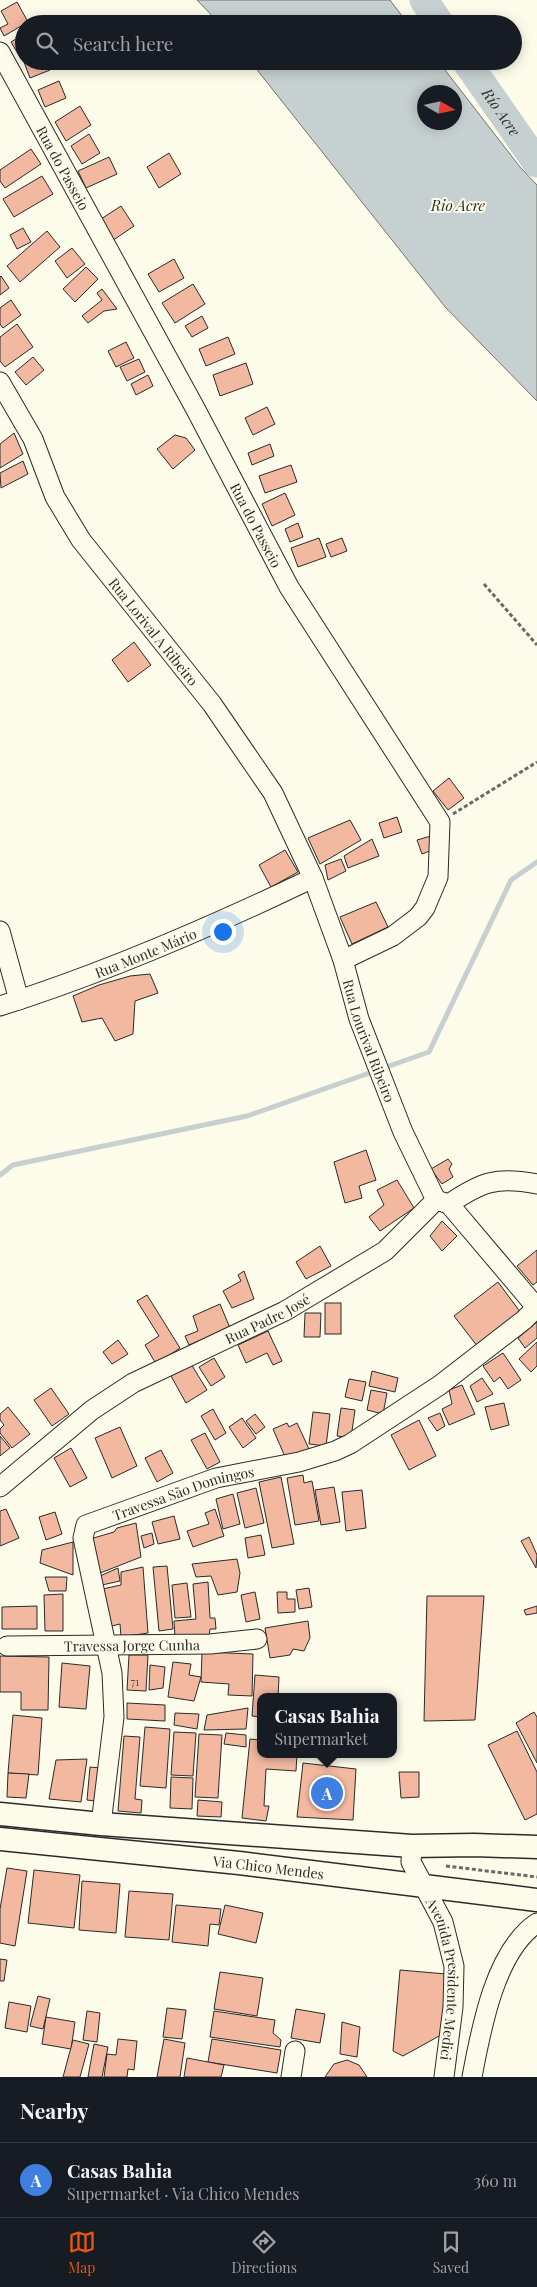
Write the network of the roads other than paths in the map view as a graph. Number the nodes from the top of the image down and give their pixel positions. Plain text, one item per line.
1 (0, 52) edge
2 (0, 382) edge
3 (313, 878) junction
4 (0, 931) edge
5 (343, 960) junction
6 (19, 1000) junction
7 (0, 1006) edge
8 (537, 1184) edge
9 (442, 1202) junction
10 (537, 1308) edge
11 (0, 1487) edge
12 (257, 1639) dead end
13 (107, 1645) junction
14 (7, 1646) dead end
15 (0, 1814) edge
16 (101, 1824) junction
17 (0, 1839) edge
18 (412, 1846) junction
19 (537, 1847) edge
20 (423, 1885) junction
21 (537, 1900) edge
22 (537, 1923) edge
23 (295, 2051) dead end
24 (291, 2077) edge
25 (444, 2077) edge
26 (472, 2077) edge

1 - 5 street, Rua do Passeio
2 - 3 street, Rua Lorival A Ribeiro
3 - 5 street, Rua Lourival Ribeiro
3 - 6 street, Rua Monte Mário
4 - 6 street
5 - 9 street, Rua Lourival Ribeiro
6 - 7 street, Rua Monte Mário
8 - 9 street, Rua Padre José
9 - 10 street, Rua Lourival Ribeiro
9 - 11 street, Rua Padre José
10 - 13 street, Travessa São Domingos
12 - 13 street, Travessa Jorge Cunha
13 - 14 street, Travessa Jorge Cunha
13 - 16 street, Travessa São Domingos
15 - 16 main road, Via Chico Mendes
16 - 18 main road, Via Chico Mendes
17 - 20 main road, Via Chico Mendes
18 - 19 main road, Via Chico Mendes
18 - 20 street, Avenida Presidente Medici
20 - 21 main road, Via Chico Mendes
20 - 25 street, Avenida Presidente Medici
22 - 26 street
23 - 24 street

